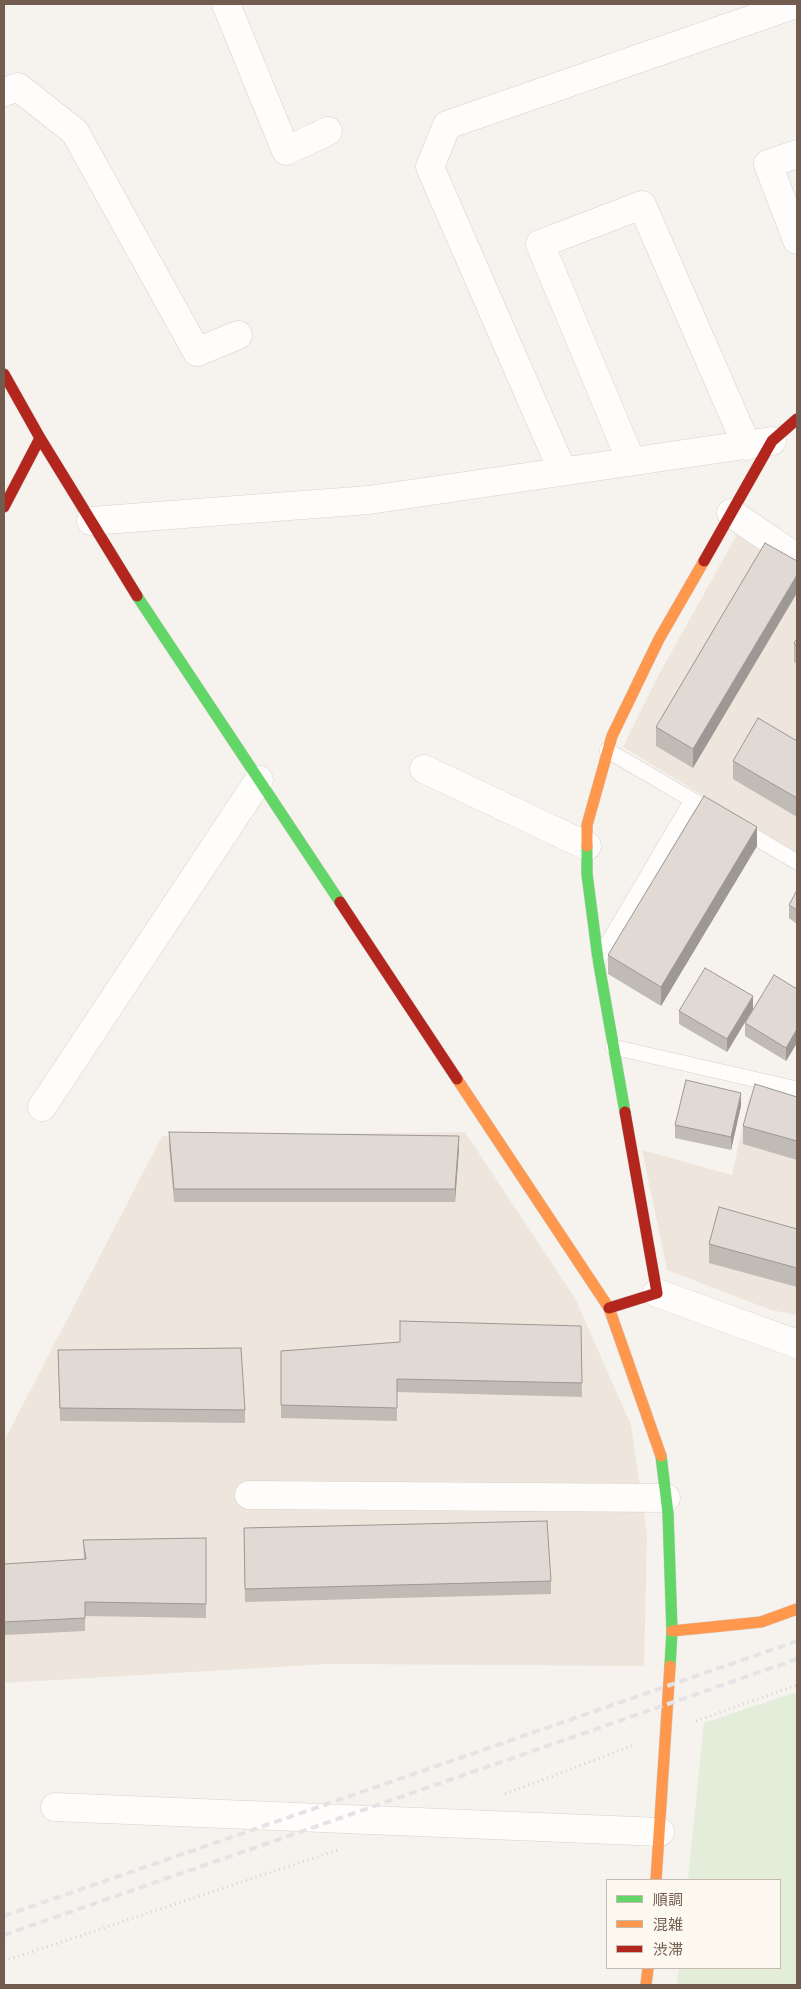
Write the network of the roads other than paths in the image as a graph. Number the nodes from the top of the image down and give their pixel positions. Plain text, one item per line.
1 (226, 4) edge
2 (796, 4) edge
3 (4, 92) edge
4 (328, 131) dead end
5 (797, 154) edge
6 (797, 240) edge
7 (238, 336) dead end
8 (4, 374) edge
9 (797, 419) edge
10 (40, 438) junction
11 (759, 444) junction
12 (631, 461) junction
13 (562, 470) junction
14 (4, 507) edge
15 (731, 513) junction
16 (90, 520) junction
17 (797, 558) edge
18 (607, 750) junction
19 (424, 770) dead end
20 (258, 780) junction
21 (692, 800) junction
22 (587, 846) junction
23 (797, 862) edge
24 (598, 959) junction
25 (613, 1048) junction
26 (797, 1089) edge
27 (42, 1107) dead end
28 (657, 1293) junction
29 (609, 1308) junction
30 (797, 1344) edge
31 (249, 1495) dead end
32 (666, 1498) junction
33 (797, 1609) edge
34 (672, 1631) junction
35 (55, 1807) dead end
36 (660, 1832) junction
37 (656, 1879) edge
38 (648, 1969) edge
39 (646, 1985) edge

1 - 4 street
2 - 13 street
3 - 7 street
5 - 6 street
8 - 10 street
9 - 11 street
10 - 14 street
10 - 16 street
11 - 12 street
11 - 12 street
11 - 15 street
12 - 13 street
13 - 16 street
15 - 17 street
15 - 18 street
16 - 20 street
18 - 21 lane
18 - 22 street
19 - 22 street
20 - 27 street
20 - 29 street
21 - 23 lane
21 - 24 lane
22 - 24 street
24 - 25 street
25 - 26 lane
25 - 28 street
28 - 29 street
28 - 30 street
29 - 32 street
31 - 32 street
32 - 34 street
33 - 34 street
34 - 36 street
35 - 36 street
36 - 37 street
38 - 39 street

